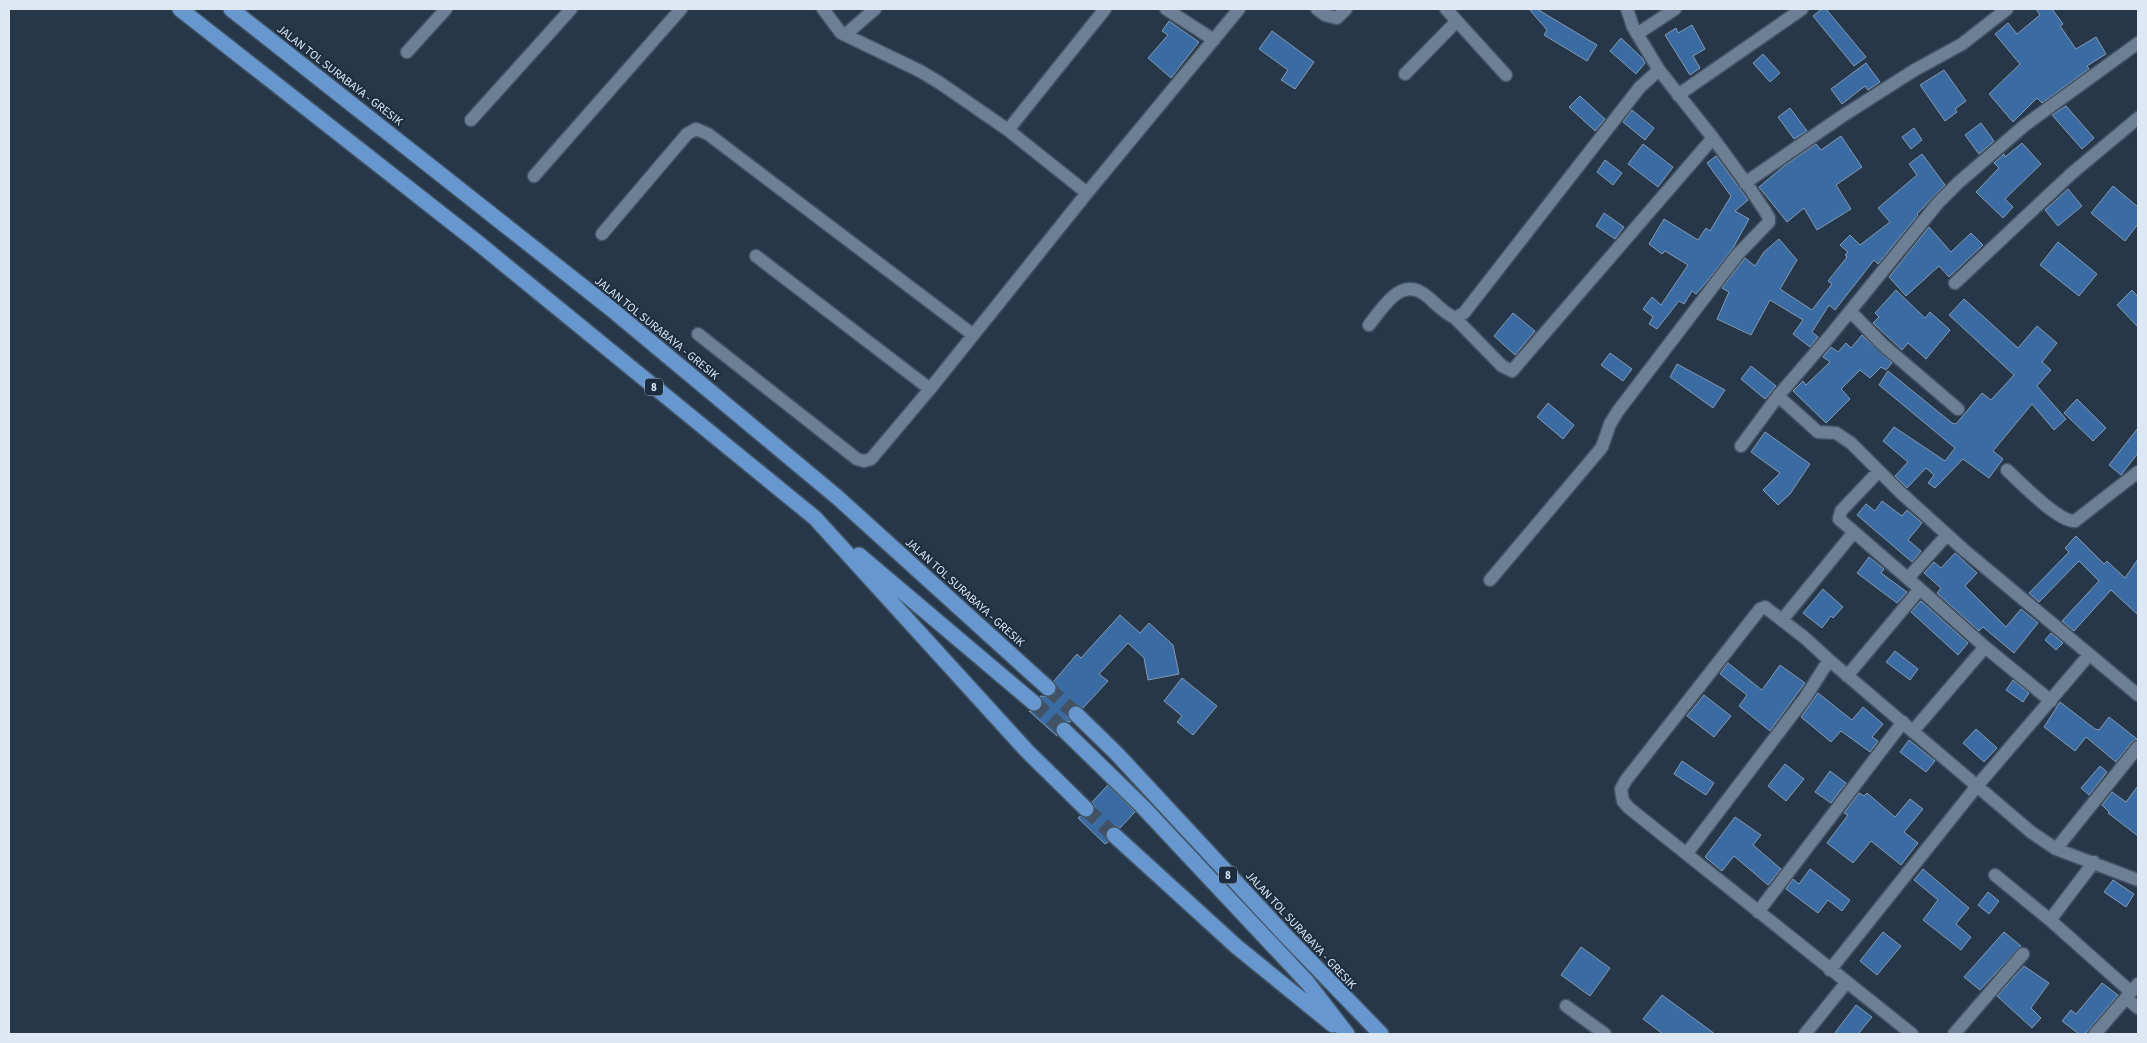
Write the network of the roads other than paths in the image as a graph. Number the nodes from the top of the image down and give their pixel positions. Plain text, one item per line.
1 (180, 9) edge
2 (231, 9) edge
3 (446, 9) edge
4 (571, 9) edge
5 (681, 9) edge
6 (823, 9) edge
7 (874, 9) edge
8 (1105, 9) edge
9 (1166, 9) edge
10 (1239, 9) edge
11 (1317, 9) edge
12 (1346, 9) edge
13 (1446, 9) edge
14 (1627, 9) edge
15 (1675, 9) edge
16 (1802, 9) edge
17 (2006, 9) edge
18 (1457, 21) junction
19 (1637, 34) junction
20 (845, 35) junction
21 (1214, 40) junction
22 (2138, 43) edge
23 (407, 52) dead end
24 (1659, 70) junction
25 (1404, 74) dead end
26 (1506, 75) dead end
27 (1678, 95) junction
28 (2138, 118) edge
29 (471, 120) dead end
30 (1008, 130) junction
31 (1713, 138) junction
32 (534, 176) dead end
33 (1745, 183) junction
34 (1087, 193) junction
35 (602, 234) dead end
36 (756, 256) dead end
37 (1955, 283) dead end
38 (1850, 311) junction
39 (1455, 318) junction
40 (1369, 325) dead end
41 (698, 334) dead end
42 (972, 334) junction
43 (930, 389) junction
44 (1778, 396) junction
45 (1958, 409) dead end
46 (1741, 446) dead end
47 (2007, 470) dead end
48 (1879, 471) junction
49 (2138, 472) edge
50 (814, 518) junction
51 (1854, 532) junction
52 (1947, 534) junction
53 (1908, 578) junction
54 (1490, 580) dead end
55 (1920, 589) junction
56 (1782, 620) junction
57 (1985, 647) junction
58 (2090, 655) junction
59 (1829, 660) junction
60 (1847, 676) junction
61 (1048, 688) tunnel mouth
62 (2138, 695) edge
63 (2050, 700) junction
64 (1034, 703) tunnel mouth
65 (1076, 714) tunnel mouth
66 (1903, 722) junction
67 (1064, 730) tunnel mouth
68 (1913, 731) junction
69 (2138, 747) edge
70 (1977, 786) junction
71 (1086, 809) tunnel mouth
72 (1114, 835) tunnel mouth
73 (2056, 849) junction
74 (1687, 853) junction
75 (2094, 862) junction
76 (1995, 875) dead end
77 (2138, 880) edge
78 (1758, 912) junction
79 (2050, 920) junction
80 (2022, 954) dead end
81 (1830, 970) junction
82 (1846, 983) junction
83 (2132, 991) edge
84 (1566, 1006) dead end
85 (2138, 1008) edge
86 (1343, 1034) edge
87 (1347, 1034) edge
88 (1381, 1034) edge
89 (1605, 1034) edge
90 (1805, 1034) edge
91 (1912, 1034) edge
92 (1954, 1034) edge
93 (2095, 1034) edge

1 - 50 highway, 8
2 - 61 highway, JALAN TOL SURABAYA - GRESIK
3 - 23 street
4 - 29 street
5 - 32 street
6 - 20 street
7 - 20 street
8 - 30 street
9 - 21 street
10 - 21 street
11 - 12 street
13 - 18 street
14 - 19 street
15 - 19 street
16 - 27 street
17 - 33 street
18 - 25 street
18 - 26 street
19 - 24 street
20 - 30 street
21 - 34 street
22 - 38 street
24 - 27 street
24 - 39 street
27 - 31 street
28 - 37 street
30 - 34 street
31 - 33 street
31 - 39 street
33 - 54 street
34 - 42 street
35 - 42 street
36 - 43 street
38 - 44 street
38 - 45 street
39 - 40 street
41 - 43 street
42 - 43 street
44 - 46 street
44 - 48 street
47 - 49 street
48 - 51 street
48 - 52 street
50 - 64 highway, 8
50 - 71 highway, 8
51 - 53 street
51 - 56 street
52 - 53 street
52 - 58 street
53 - 55 street
55 - 57 street
55 - 60 street
56 - 59 street
56 - 74 street
57 - 63 street
57 - 68 street
58 - 62 street
58 - 63 street
59 - 60 street
59 - 74 street
60 - 66 street
63 - 70 street
65 - 88 highway, JALAN TOL SURABAYA - GRESIK / 8
66 - 68 street
66 - 78 street
67 - 87 highway, 8
68 - 70 street
69 - 73 street
70 - 73 street
70 - 81 street
72 - 86 highway
73 - 75 street
74 - 78 street
75 - 77 street
75 - 79 street
76 - 79 street
78 - 81 street
79 - 83 street
80 - 92 street
81 - 82 street
82 - 90 street
82 - 91 street
83 - 85 street
83 - 93 street
84 - 89 street

